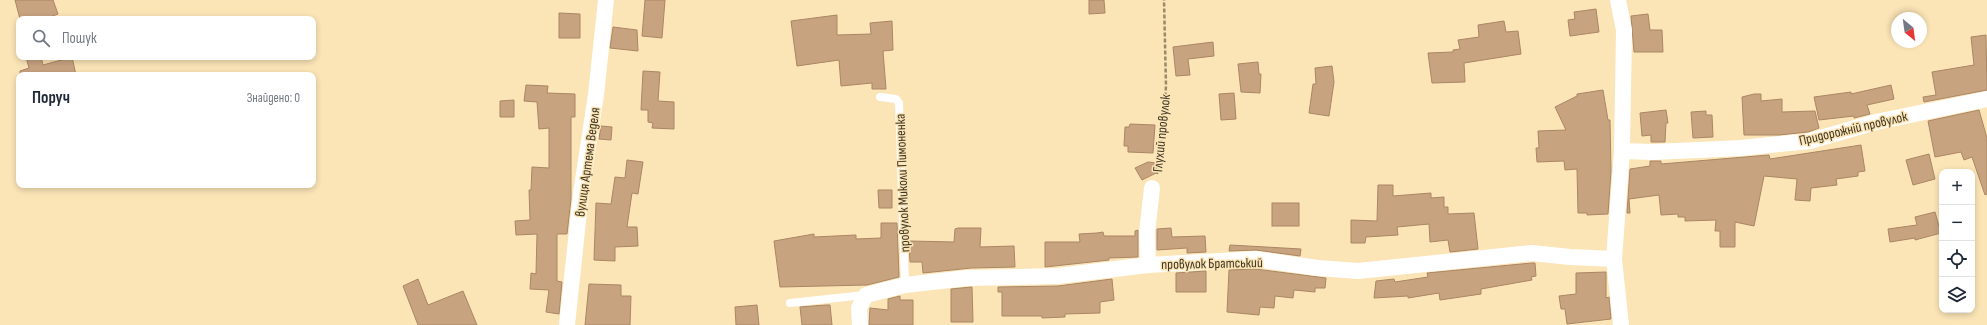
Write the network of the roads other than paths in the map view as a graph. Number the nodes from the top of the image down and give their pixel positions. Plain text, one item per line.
1 (606, 0) edge
2 (1618, 0) edge
3 (880, 97) dead end
4 (1987, 98) edge
5 (1622, 151) junction
6 (1152, 188) road end
7 (1614, 259) junction
8 (1148, 264) junction
9 (905, 285) junction
10 (866, 295) junction
11 (790, 303) dead end
12 (567, 325) edge
13 (860, 325) edge
14 (1621, 325) edge

1 - 12 street, вулиця Артема Веделя
2 - 5 street
3 - 9 lane, провулок Миколи Пимоненка
4 - 5 street, Придорожній провулок
5 - 7 street
6 - 8 street, Глухий провулок
7 - 8 street, провулок Братський
7 - 14 street
8 - 9 street, провулок Братський
9 - 10 street, провулок Братський
10 - 11 lane
10 - 13 street

